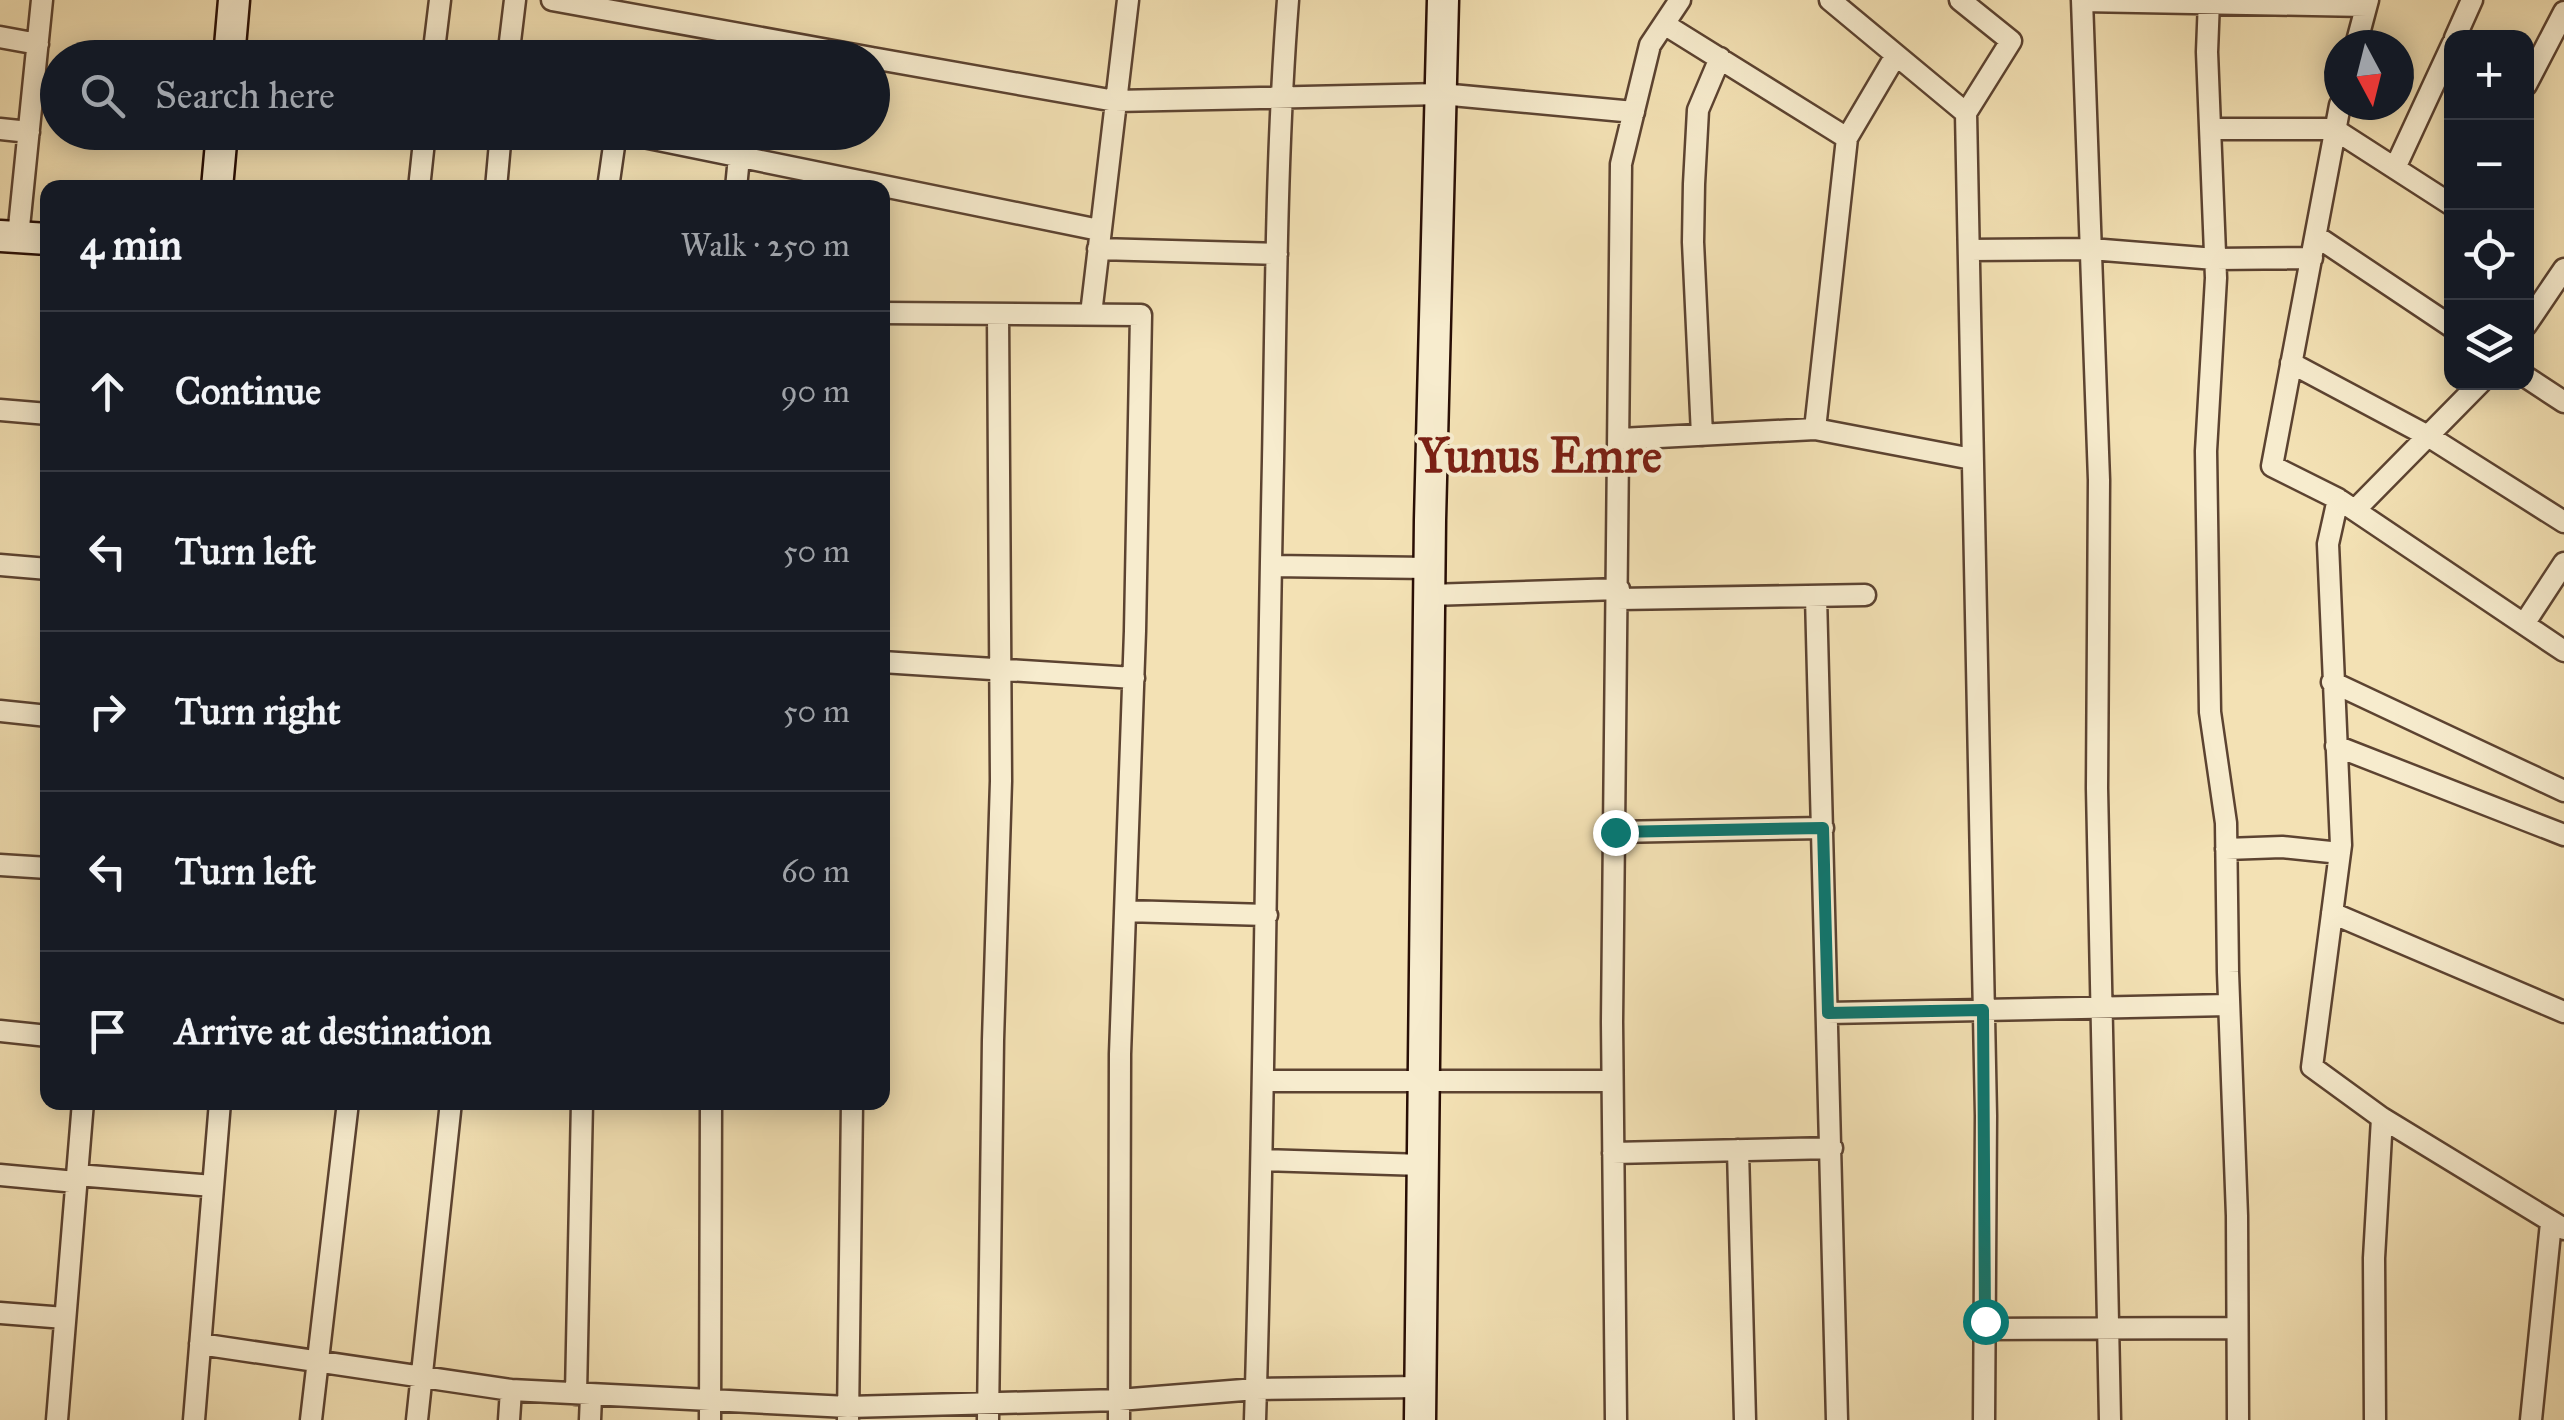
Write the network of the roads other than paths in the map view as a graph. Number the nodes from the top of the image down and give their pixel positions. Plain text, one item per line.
1 (42, 0) edge
2 (234, 0) edge
3 (440, 0) edge
4 (515, 0) edge
5 (552, 0) edge
6 (1128, 0) edge
7 (1288, 0) edge
8 (1443, 0) edge
9 (1680, 0) edge
10 (1830, 0) edge
11 (1960, 0) edge
12 (2082, 0) edge
13 (2472, 0) edge
14 (2209, 1) edge
15 (2367, 3) edge
16 (2564, 12) edge
17 (1664, 24) junction
18 (2360, 30) edge
19 (2459, 30) edge
20 (0, 36) edge
21 (231, 40) edge
22 (436, 40) edge
23 (510, 40) edge
24 (773, 40) edge
25 (38, 44) junction
26 (1896, 55) junction
27 (1720, 58) junction
28 (890, 61) edge
29 (2444, 61) edge
30 (2534, 69) edge
31 (1440, 94) junction
32 (1280, 98) junction
33 (1115, 101) junction
34 (1634, 112) junction
35 (1966, 114) junction
36 (2336, 120) edge
37 (2334, 128) junction
38 (0, 129) edge
39 (2210, 129) junction
40 (29, 132) junction
41 (1847, 138) junction
42 (220, 150) edge
43 (423, 150) edge
44 (499, 150) edge
45 (615, 150) edge
46 (704, 150) edge
47 (738, 157) junction
48 (2395, 168) junction
49 (218, 180) edge
50 (420, 180) edge
51 (497, 180) edge
52 (609, 180) edge
53 (737, 180) edge
54 (819, 180) edge
55 (890, 195) edge
56 (2444, 200) edge
57 (2316, 236) junction
58 (22, 238) edge
59 (1098, 239) junction
60 (2091, 249) junction
61 (1969, 250) junction
62 (1277, 254) junction
63 (2215, 258) junction
64 (2312, 258) junction
65 (2564, 270) edge
66 (890, 313) edge
67 (2534, 313) edge
68 (998, 314) junction
69 (1090, 314) junction
70 (2444, 321) edge
71 (2291, 363) junction
72 (2534, 382) edge
73 (2473, 390) edge
74 (2564, 402) edge
75 (0, 410) edge
76 (40, 413) edge
77 (1815, 429) junction
78 (1702, 435) junction
79 (2428, 436) junction
80 (1620, 439) junction
81 (1972, 459) junction
82 (2346, 504) junction
83 (2564, 522) edge
84 (2564, 562) edge
85 (0, 565) edge
86 (1271, 566) junction
87 (40, 568) edge
88 (1429, 581) junction
89 (1619, 594) junction
90 (1865, 594) dead end
91 (1816, 596) junction
92 (2524, 624) junction
93 (2564, 651) edge
94 (890, 663) edge
95 (1000, 672) junction
96 (1134, 678) junction
97 (2332, 682) junction
98 (0, 712) edge
99 (40, 715) edge
100 (2336, 746) junction
101 (2564, 791) edge
102 (1823, 828) junction
103 (1615, 832) junction
104 (2564, 834) edge
105 (2226, 850) junction
106 (2340, 853) junction
107 (0, 864) edge
108 (40, 867) edge
109 (1125, 911) junction
110 (2332, 913) junction
111 (1267, 915) junction
112 (2102, 1006) junction
113 (2229, 1006) junction
114 (1983, 1010) junction
115 (2564, 1012) edge
116 (1828, 1013) junction
117 (0, 1031) edge
118 (40, 1035) edge
119 (1265, 1081) junction
120 (1424, 1081) junction
121 (1612, 1082) junction
122 (82, 1110) edge
123 (219, 1110) edge
124 (347, 1110) edge
125 (450, 1110) edge
126 (582, 1110) edge
127 (711, 1110) edge
128 (852, 1110) edge
129 (2382, 1118) junction
130 (1832, 1148) junction
131 (1738, 1150) junction
132 (1613, 1153) junction
133 (1263, 1160) junction
134 (1423, 1165) junction
135 (0, 1176) edge
136 (76, 1179) junction
137 (213, 1186) junction
138 (2557, 1226) edge
139 (0, 1313) edge
140 (65, 1318) junction
141 (2108, 1327) junction
142 (2237, 1328) junction
143 (1984, 1329) junction
144 (200, 1344) junction
145 (318, 1362) junction
146 (422, 1377) junction
147 (1420, 1387) junction
148 (1256, 1389) junction
149 (510, 1390) junction
150 (584, 1394) junction
151 (710, 1409) edge
152 (1119, 1410) edge
153 (988, 1412) edge
154 (848, 1413) edge
155 (57, 1420) edge
156 (194, 1420) edge
157 (311, 1420) edge
158 (417, 1420) edge
159 (510, 1420) edge
160 (590, 1420) edge
161 (1255, 1420) edge
162 (1420, 1420) edge
163 (1616, 1420) edge
164 (1745, 1420) edge
165 (1837, 1420) edge
166 (1984, 1420) edge
167 (2110, 1420) edge
168 (2238, 1420) edge
169 (2374, 1420) edge
170 (2532, 1420) edge

1 - 25 street
2 - 21 main road
3 - 22 street
4 - 23 street
5 - 24 street
6 - 33 street
7 - 32 street
8 - 31 main road
9 - 17 street
10 - 26 street
11 - 35 street
12 - 14 street
12 - 60 street
13 - 19 street
14 - 15 street
14 - 39 street
15 - 18 street
16 - 30 street
17 - 27 street
17 - 34 street
20 - 25 street
25 - 40 street
26 - 35 street
26 - 41 street
27 - 41 street
27 - 78 street
28 - 33 street
29 - 48 street
31 - 32 street
31 - 34 street
31 - 88 main road
32 - 33 street
32 - 62 street
33 - 59 street
34 - 80 street
35 - 61 street
36 - 37 street
37 - 39 street
37 - 48 street
37 - 57 street
38 - 40 street
39 - 63 street
40 - 58 street
41 - 77 street
42 - 49 main road
43 - 50 street
44 - 51 street
45 - 52 street
46 - 47 street
47 - 53 street
47 - 54 street
48 - 56 street
55 - 59 street
57 - 64 street
57 - 70 street
59 - 62 street
59 - 69 street
60 - 61 street
60 - 63 street
60 - 112 street
61 - 81 street
62 - 86 street
63 - 64 street
63 - 105 street
64 - 71 street
65 - 67 street
66 - 68 street
68 - 69 street
68 - 95 street
69 - 96 street
71 - 79 street
71 - 82 street
72 - 74 street
73 - 79 street
75 - 76 street
77 - 78 street
77 - 81 street
78 - 80 street
79 - 82 street
79 - 83 street
80 - 89 street
81 - 114 street
82 - 92 street
82 - 97 street
84 - 92 street
85 - 87 street
86 - 88 street
86 - 111 street
88 - 89 street
88 - 120 main road
89 - 91 street
89 - 103 street
90 - 91 street
91 - 102 street
92 - 93 street
94 - 95 street
95 - 96 street
95 - 153 street
96 - 109 street
97 - 100 street
97 - 101 street
98 - 99 street
100 - 104 street
100 - 106 street
102 - 103 street
102 - 116 street
103 - 121 street
105 - 106 street
105 - 113 street
106 - 110 street
107 - 108 street
109 - 111 street
109 - 152 street
110 - 115 street
110 - 129 street
111 - 119 street
112 - 113 street
112 - 114 street
112 - 141 street
113 - 142 street
114 - 116 street
114 - 143 street
116 - 130 street
117 - 118 street
119 - 120 street
119 - 133 street
120 - 121 street
120 - 134 main road
121 - 132 street
122 - 136 street
123 - 137 street
124 - 145 street
125 - 146 street
126 - 150 street
127 - 151 street
128 - 154 street
129 - 138 street
129 - 169 street
130 - 131 street
130 - 165 street
131 - 132 street
131 - 164 street
132 - 163 street
133 - 134 street
133 - 148 street
134 - 147 main road
135 - 136 street
136 - 137 street
136 - 140 street
137 - 144 street
138 - 170 street
139 - 140 street
140 - 155 street
141 - 142 street
141 - 143 street
141 - 167 street
142 - 168 street
143 - 166 street
144 - 145 street
144 - 156 street
145 - 146 street
145 - 157 street
146 - 149 street
146 - 158 street
147 - 148 street
147 - 162 main road
148 - 152 street
148 - 161 street
149 - 150 street
149 - 159 street
150 - 151 street
150 - 160 street
151 - 154 street
152 - 153 street
153 - 154 street

